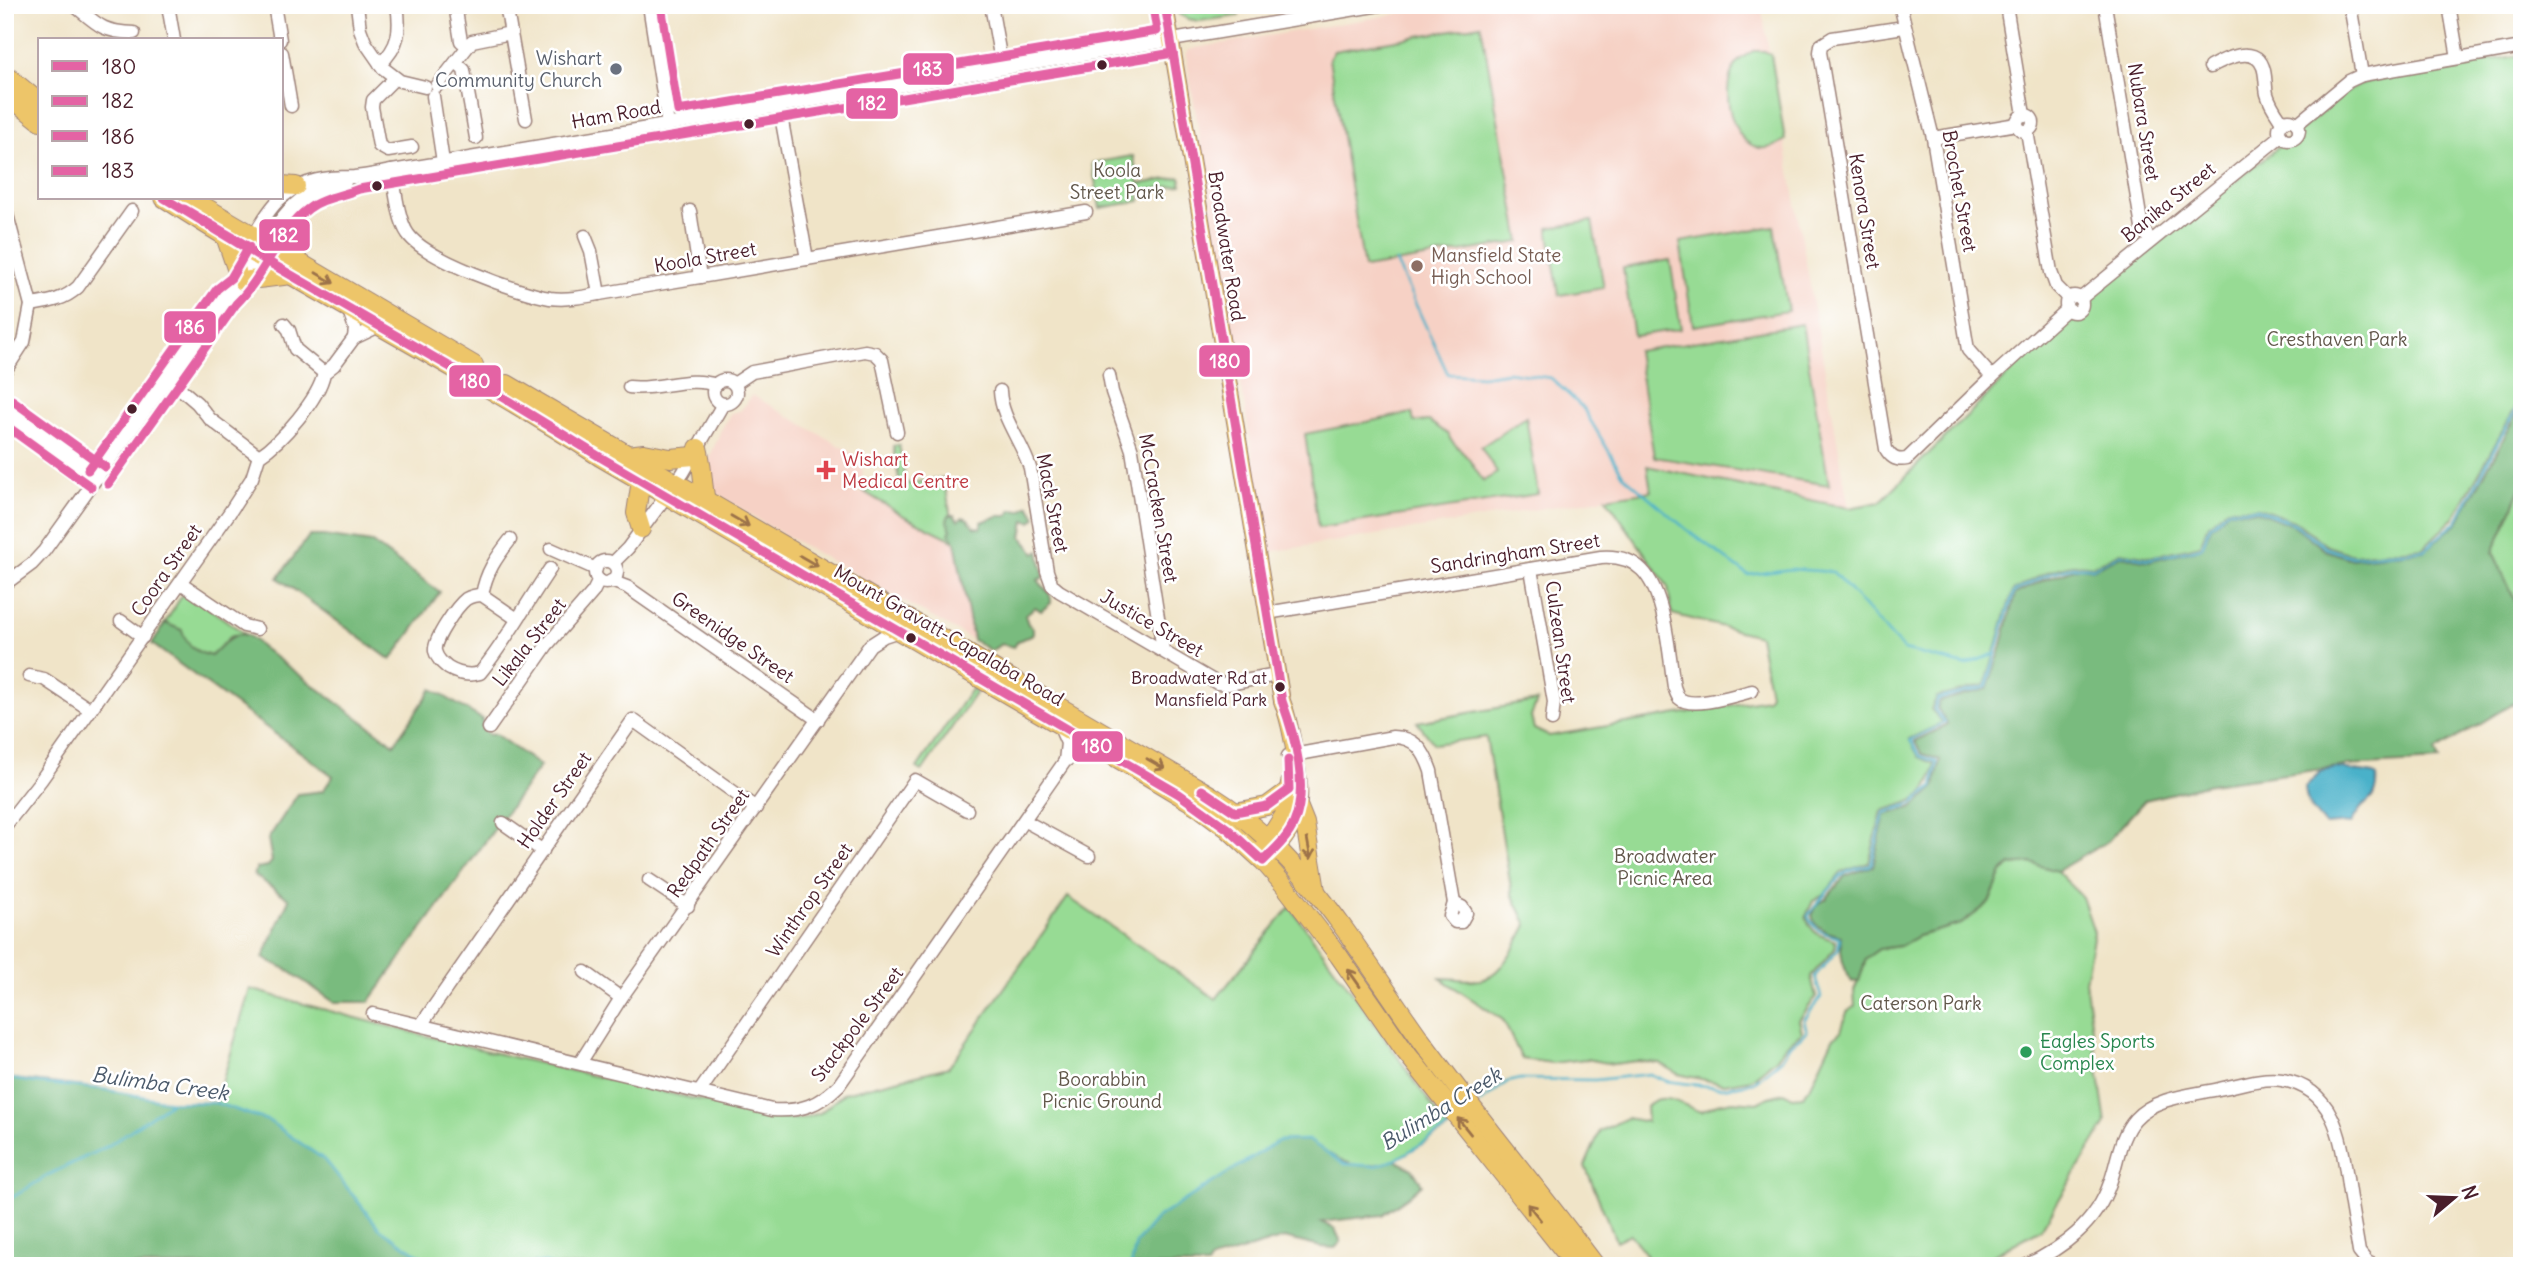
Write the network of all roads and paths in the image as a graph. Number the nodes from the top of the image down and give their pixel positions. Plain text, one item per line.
1 (74, 5) edge
2 (168, 5) edge
3 (274, 5) edge
4 (357, 5) edge
5 (397, 5) edge
6 (454, 5) edge
7 (506, 5) edge
8 (649, 5) edge
9 (991, 5) edge
10 (1165, 5) edge
11 (1380, 5) edge
12 (1900, 5) edge
13 (2007, 5) edge
14 (2105, 5) edge
15 (2350, 5) edge
16 (2449, 5) edge
17 (1904, 27) junction
18 (134, 33) dead end
19 (511, 33) junction
20 (174, 38) edge
21 (279, 38) edge
22 (1171, 41) junction
23 (468, 46) junction
24 (2522, 47) edge
25 (2458, 58) junction
26 (456, 63) junction
27 (380, 64) junction
28 (284, 66) edge
29 (1002, 67) junction
30 (2210, 67) dead end
31 (5, 74) edge
32 (2362, 75) junction
33 (395, 78) junction
34 (432, 89) junction
35 (5, 93) edge
36 (38, 101) edge
37 (779, 105) junction
38 (291, 106) dead end
39 (38, 119) edge
40 (526, 119) dead end
41 (2023, 123) junction
42 (668, 125) junction
43 (2282, 130) junction
44 (476, 138) dead end
45 (1933, 138) junction
46 (412, 147) dead end
47 (443, 162) junction
48 (392, 171) junction
49 (355, 177) junction
50 (285, 191) edge
51 (167, 200) edge
52 (199, 200) edge
53 (277, 200) edge
54 (5, 207) edge
55 (132, 211) dead end
56 (690, 211) dead end
57 (1086, 212) dead end
58 (225, 236) junction
59 (585, 236) dead end
60 (2151, 241) junction
61 (257, 246) junction
62 (807, 259) junction
63 (291, 275) junction
64 (240, 276) junction
65 (700, 277) junction
66 (599, 294) junction
67 (2072, 302) junction
68 (31, 305) junction
69 (348, 309) junction
70 (284, 324) dead end
71 (381, 325) junction
72 (354, 338) junction
73 (5, 371) edge
74 (324, 373) junction
75 (1109, 375) dead end
76 (1992, 377) junction
77 (169, 379) junction
78 (734, 384) junction
79 (716, 385) junction
80 (629, 387) dead end
81 (1000, 391) dead end
82 (723, 404) junction
83 (5, 410) edge
84 (897, 432) dead end
85 (696, 452) junction
86 (259, 456) junction
87 (628, 456) junction
88 (1900, 460) joint
89 (98, 477) junction
90 (641, 480) junction
91 (671, 489) junction
92 (706, 501) junction
93 (641, 529) junction
94 (510, 540) dead end
95 (551, 549) dead end
96 (615, 566) junction
97 (550, 569) dead end
98 (1531, 569) junction
99 (602, 577) junction
100 (181, 583) junction
101 (5, 584) edge
102 (1052, 584) joint
103 (626, 587) junction
104 (482, 595) junction
105 (866, 612) junction
106 (1267, 613) junction
107 (517, 619) junction
108 (121, 621) dead end
109 (257, 629) dead end
110 (900, 631) junction
111 (143, 637) junction
112 (870, 645) junction
113 (1163, 650) junction
114 (1277, 675) junction
115 (29, 676) dead end
116 (1752, 691) dead end
117 (89, 709) junction
118 (818, 720) junction
119 (1552, 720) dead end
120 (1059, 723) junction
121 (489, 728) dead end
122 (1094, 744) junction
123 (1291, 756) junction
124 (1065, 761) junction
125 (1289, 790) junction
126 (756, 808) junction
127 (1299, 808) junction
128 (967, 810) dead end
129 (1235, 811) junction
130 (1025, 821) junction
131 (503, 823) dead end
132 (5, 826) edge
133 (1273, 843) junction
134 (543, 850) junction
135 (1089, 856) dead end
136 (1260, 858) junction
137 (649, 880) dead end
138 (1315, 891) junction
139 (1454, 903) dead end
140 (688, 906) junction
141 (585, 972) dead end
142 (621, 998) junction
143 (373, 1014) dead end
144 (421, 1025) junction
145 (580, 1063) junction
146 (700, 1091) junction
147 (1494, 1149) junction
148 (2372, 1264) edge
149 (1576, 1266) edge
150 (1596, 1266) edge
151 (2025, 1266) edge

1 - 18 street
2 - 20 street
3 - 21 street
4 - 27 street
5 - 27 street
6 - 23 street
7 - 19 street
8 - 42 street
9 - 29 street
10 - 22 main road, Broadwater Road
11 - 22 street, Ham Road
12 - 17 street, Brochet Street
13 - 41 street
14 - 60 street, Nubara Street
15 - 32 street
16 - 25 street
17 - 45 street, Brochet Street
17 - 88 street, Kenora Street
19 - 23 street
19 - 40 street
22 - 29 street, Ham Road
22 - 106 main road, Broadwater Road
23 - 26 street
24 - 25 street
25 - 32 street
26 - 34 street
26 - 44 street
27 - 33 street
28 - 38 street
29 - 37 street, Ham Road
30 - 43 street
31 - 36 highway
32 - 43 street
33 - 34 street
33 - 46 street
34 - 47 street
35 - 39 highway
37 - 42 street, Ham Road
37 - 62 street
41 - 45 street
41 - 67 street
42 - 47 street, Ham Road
43 - 60 street, Banika Street
45 - 76 street, Brochet Street
47 - 48 street, Ham Road
48 - 49 street, Ham Road
48 - 66 street, Koola Street
49 - 50 street, Ham Road
49 - 61 street, Ham Road
51 - 58 highway, Mount Gravatt-Capalaba Road
52 - 61 highway, Mount Gravatt-Capalaba Road
53 - 61 street, Ham Road
54 - 68 street
55 - 68 street
56 - 65 street
57 - 62 street, Koola Street
58 - 61 highway, Mount Gravatt-Capalaba Road
58 - 64 highway
59 - 66 street
60 - 67 street, Banika Street
61 - 63 highway, Mount Gravatt-Capalaba Road
61 - 64 street
61 -> 87 highway, Mount Gravatt-Capalaba Road
62 - 65 street, Koola Street
63 - 64 highway
63 - 69 highway, Mount Gravatt-Capalaba Road
64 - 77 street
65 - 66 street, Koola Street
67 - 76 street, Banika Street
68 - 73 street
69 - 71 highway, Mount Gravatt-Capalaba Road
69 - 72 street
70 - 74 street
71 - 72 street, Coora Street
71 - 90 highway, Mount Gravatt-Capalaba Road
72 - 74 street, Coora Street
74 - 86 street, Coora Street
75 - 113 street, McCracken Street
76 - 88 street, Banika Street
77 - 86 street
77 - 89 street
78 - 79 street
78 - 82 street
78 - 84 street
79 - 80 street
79 - 82 street
81 - 102 street, Mack Street
82 - 85 street
83 - 89 street
85 - 87 highway
85 - 91 street
85 - 92 highway
86 - 100 street, Coora Street
87 - 91 highway, Mount Gravatt-Capalaba Road
89 - 101 street
90 - 91 highway, Mount Gravatt-Capalaba Road
90 - 93 highway
91 - 92 highway, Mount Gravatt-Capalaba Road
91 - 93 street
91 - 105 highway, Mount Gravatt-Capalaba Road
92 -> 129 highway, Mount Gravatt-Capalaba Road
93 - 96 street
94 - 104 street
95 - 99 street, Greenidge Street
96 - 99 street, Likala Street
96 - 99 street
96 - 103 street, Greenidge Street
97 - 107 street
98 - 106 street, Sandringham Street
98 - 116 street, Sandringham Street
98 - 119 street, Culzean Street
99 - 103 street, Greenidge Street
99 - 121 street, Likala Street
100 - 109 street
100 - 111 street, Coora Street
102 - 113 street, Justice Street
103 - 118 street, Greenidge Street
104 - 107 street
104 - 107 street
105 - 110 highway, Mount Gravatt-Capalaba Road
105 - 112 street
106 - 114 main road, Broadwater Road
108 - 111 street
110 - 112 street
110 - 120 highway, Mount Gravatt-Capalaba Road
111 - 117 street, Coora Street
112 - 118 street, Redpath Street
113 - 114 street, Justice Street
114 - 123 main road, Broadwater Road
115 - 117 street
117 - 132 street, Coora Street
118 - 126 street, Redpath Street
120 - 122 highway, Mount Gravatt-Capalaba Road
120 - 124 street
122 - 124 street, Stackpole Street
122 - 136 highway, Mount Gravatt-Capalaba Road
123 - 125 main road, Broadwater Road
123 - 127 main road, Broadwater Road
123 - 139 street
124 - 130 street, Stackpole Street
125 - 129 highway
125 - 133 main road, Broadwater Road
126 - 134 street, Holder Street
126 - 140 street, Redpath Street
127 - 133 main road, Broadwater Road
127 -> 138 highway
128 - 146 street, Winthrop Street
129 - 133 highway, Mount Gravatt-Capalaba Road
130 - 135 street
130 - 146 street, Stackpole Street
131 - 134 street
133 - 136 main road, Broadwater Road
133 - 138 highway, Mount Gravatt-Capalaba Road
134 - 144 street, Holder Street
147 -> 136 highway, Mount Gravatt-Capalaba Road
137 - 140 street
138 - 147 highway, Mount Gravatt-Capalaba Road
140 - 142 street, Redpath Street
141 - 142 street
142 - 145 street, Redpath Street
143 - 144 street, Stackpole Street
144 - 145 street, Stackpole Street
145 - 146 street, Stackpole Street
149 -> 147 highway, Mount Gravatt-Capalaba Road
147 - 150 highway, Mount Gravatt-Capalaba Road
148 - 151 street

